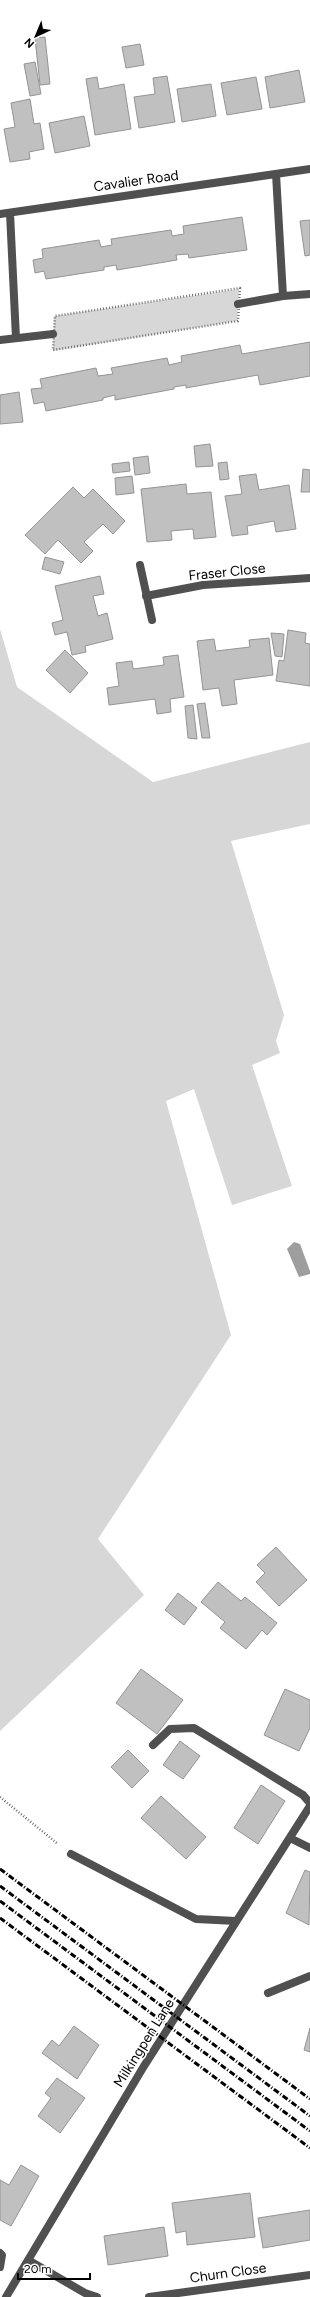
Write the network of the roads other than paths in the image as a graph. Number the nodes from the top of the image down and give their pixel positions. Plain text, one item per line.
1 (310, 169) edge
2 (276, 174) junction
3 (10, 213) junction
4 (0, 214) edge
5 (310, 294) edge
6 (283, 296) junction
7 (238, 304) road end
8 (53, 334) road end
9 (16, 338) junction
10 (0, 340) edge
11 (140, 565) dead end
12 (310, 578) edge
13 (146, 596) junction
14 (152, 620) dead end
15 (153, 1745) dead end
16 (310, 1804) edge
17 (290, 1838) junction
18 (310, 1848) edge
19 (71, 1854) road end
20 (236, 1921) junction
21 (310, 1976) edge
22 (268, 1993) dead end
23 (0, 2253) edge
24 (28, 2260) junction
25 (0, 2267) edge
26 (310, 2275) edge
27 (6, 2297) edge
28 (97, 2297) edge
29 (149, 2297) edge

1 - 2 street, Cavalier Road
2 - 3 street, Cavalier Road
2 - 6 street
3 - 4 street, Cavalier Road
3 - 9 street
5 - 6 street
6 - 7 street
8 - 9 street
9 - 10 street
11 - 13 street
12 - 13 street, Fraser Close
13 - 14 street
15 - 16 street
16 - 17 street, Milkingpen Lane
17 - 18 street
17 - 20 street, Milkingpen Lane
19 - 20 street
20 - 24 street, Milkingpen Lane
21 - 22 street
23 - 25 street
24 - 27 street, Milkingpen Lane
24 - 28 street
26 - 29 street, Churn Close

